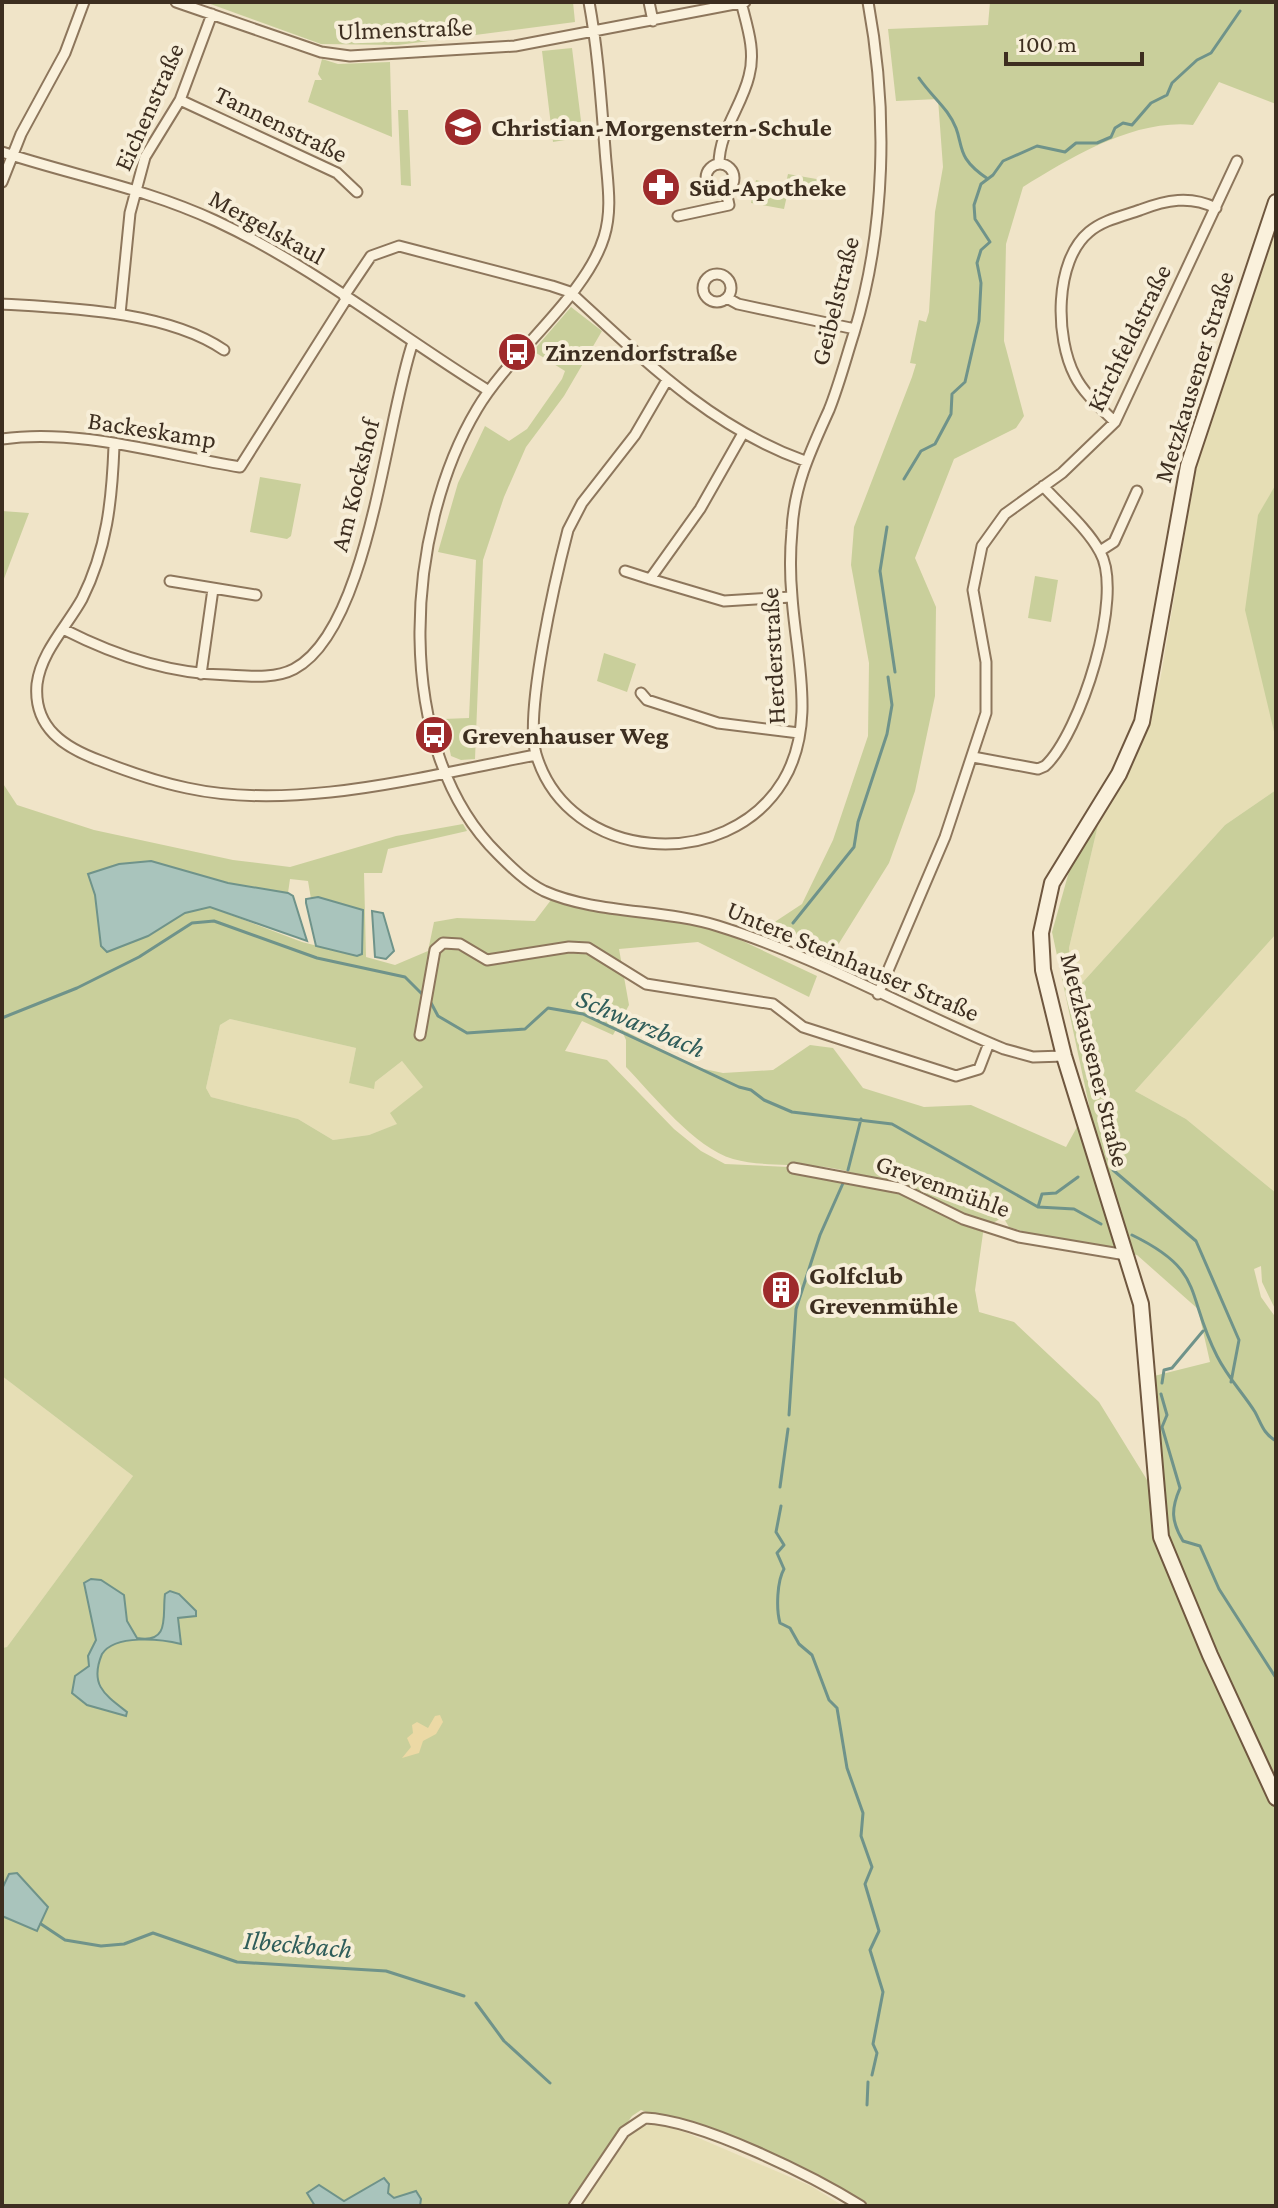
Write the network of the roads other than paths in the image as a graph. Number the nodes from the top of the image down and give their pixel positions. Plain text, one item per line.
1 (84, 2) edge
2 (176, 2) edge
3 (589, 2) edge
4 (649, 2) edge
5 (742, 2) edge
6 (868, 2) edge
7 (212, 14) junction
8 (653, 21) junction
9 (595, 33) junction
10 (180, 100) junction
11 (6, 153) edge
12 (1237, 161) dead end
13 (719, 164) junction
14 (2, 182) edge
15 (136, 188) junction
16 (726, 191) junction
17 (357, 192) dead end
18 (1276, 202) edge
19 (1216, 208) junction
20 (678, 216) dead end
21 (570, 292) junction
22 (345, 297) junction
23 (727, 298) dead end
24 (2, 304) edge
25 (120, 314) junction
26 (855, 329) junction
27 (413, 342) junction
28 (224, 350) dead end
29 (667, 380) junction
30 (489, 391) junction
31 (1115, 422) junction
32 (742, 435) junction
33 (2, 439) edge
34 (114, 446) junction
35 (805, 461) junction
36 (1043, 486) junction
37 (1137, 491) dead end
38 (1100, 551) junction
39 (625, 571) dead end
40 (650, 579) junction
41 (170, 581) dead end
42 (213, 589) junction
43 (256, 595) dead end
44 (791, 597) junction
45 (65, 630) junction
46 (201, 674) junction
47 (641, 693) dead end
48 (799, 733) junction
49 (536, 755) junction
50 (973, 757) junction
51 (443, 773) junction
52 (878, 994) junction
53 (420, 1035) dead end
54 (989, 1043) junction
55 (1064, 1056) junction
56 (793, 1168) dead end
57 (1126, 1255) junction
58 (1276, 1798) edge
59 (574, 2206) edge
60 (861, 2206) edge

1 - 11 street
2 - 7 street, Ulmenstraße
3 - 9 street, Untere Steinhauser Straße
4 - 8 street
5 - 8 street, Ulmenstraße
5 - 13 street
6 - 26 street, Geibelstraße
7 - 9 street, Ulmenstraße
7 - 10 street, Eichenstraße
8 - 9 street, Ulmenstraße
9 - 21 street, Untere Steinhauser Straße
10 - 15 street, Eichenstraße
10 - 17 street, Tannenstraße
11 - 14 street
11 - 15 street, Mergelskaul
12 - 19 street, Kirchfeldstraße
13 - 16 street
13 - 16 street
15 - 22 street, Mergelskaul
15 - 25 street, Eichenstraße
16 - 20 street
18 - 55 main road, Metzkausener Straße
19 - 31 street, Kirchfeldstraße
19 - 31 street
21 - 22 street
21 - 29 street
21 - 30 street, Untere Steinhauser Straße
22 - 27 street, Mergelskaul
22 - 34 street, Backeskamp
23 - 26 street
24 - 25 street
25 - 28 street
26 - 35 street, Geibelstraße
27 - 30 street, Mergelskaul
27 - 46 street, Am Kockshof
29 - 32 street
29 - 49 street, Herderstraße
30 - 51 street, Untere Steinhauser Straße
31 - 36 street, Kirchfeldstraße
32 - 35 street
32 - 40 street
33 - 34 street, Backeskamp
34 - 45 street
35 - 44 street, Herderstraße
36 - 38 street
36 - 50 street, Kirchfeldstraße
37 - 38 street
38 - 50 street
39 - 40 street
40 - 44 street
41 - 42 street
42 - 43 street
42 - 46 street
44 - 48 street, Herderstraße
45 - 46 street, Am Kockshof
45 - 51 street
47 - 48 street
48 - 49 street, Herderstraße
49 - 51 street
50 - 52 street, Kirchfeldstraße
51 - 52 street, Untere Steinhauser Straße
52 - 54 street, Untere Steinhauser Straße
53 - 54 street
54 - 55 street, Untere Steinhauser Straße
55 - 57 main road, Metzkausener Straße
56 - 57 street, Grevenmühle
57 - 58 main road, Metzkausener Straße
59 - 60 street

